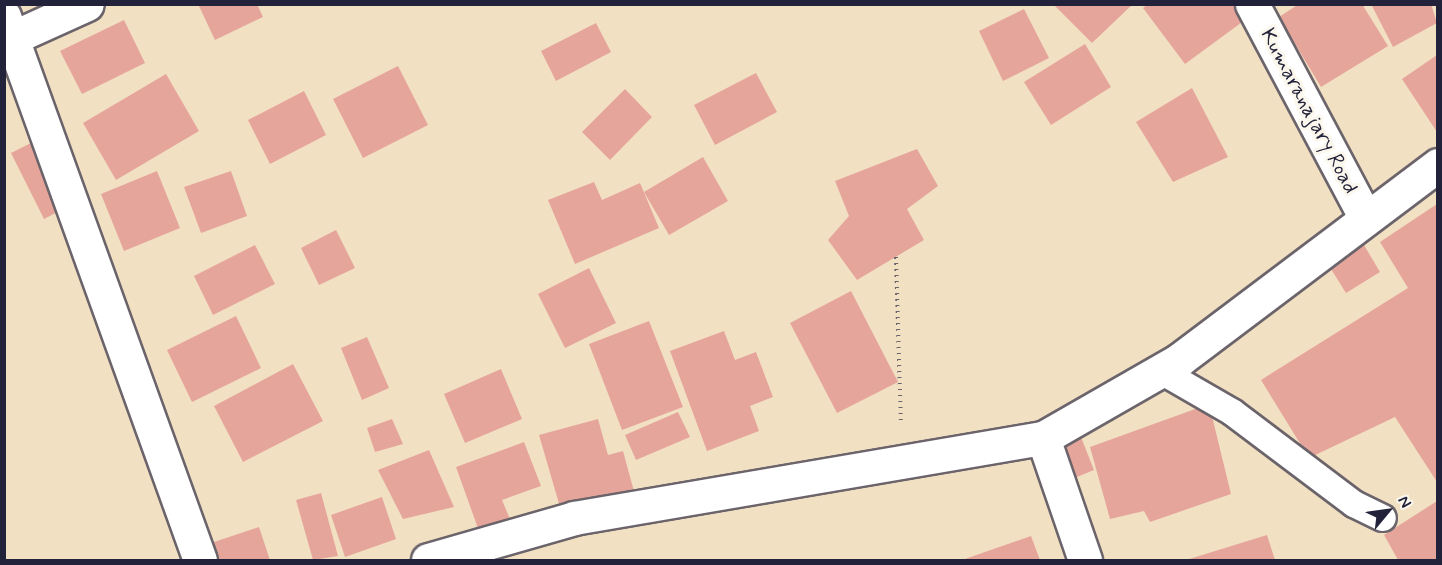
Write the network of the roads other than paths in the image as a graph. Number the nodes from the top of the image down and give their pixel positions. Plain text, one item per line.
1 (87, 4) edge
2 (1252, 4) edge
3 (8, 27) edge
4 (1437, 165) edge
5 (1366, 218) junction
6 (1161, 371) junction
7 (1043, 438) junction
8 (1383, 518) dead end
9 (200, 561) edge
10 (428, 561) edge
11 (1086, 561) edge

1 - 3 street
2 - 5 street, Kumaranajary Road
3 - 9 street
4 - 5 street
5 - 6 street
6 - 7 street
6 - 8 lane
7 - 10 street
7 - 11 street

